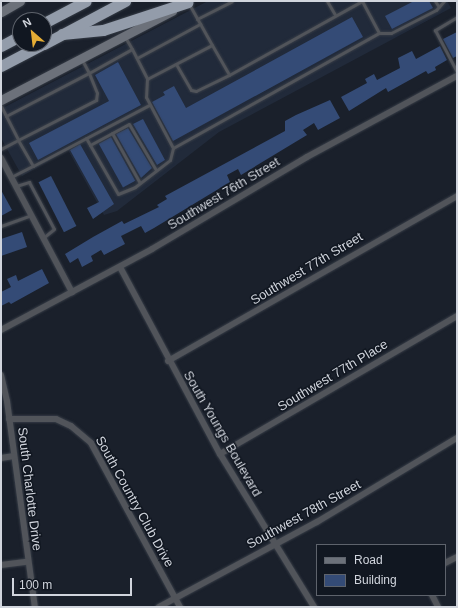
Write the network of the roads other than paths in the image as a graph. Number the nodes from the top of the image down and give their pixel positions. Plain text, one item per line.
1 (20, 1) edge
2 (86, 1) edge
3 (125, 1) edge
4 (232, 1) edge
5 (327, 1) edge
6 (362, 1) edge
7 (436, 1) edge
8 (444, 1) edge
9 (190, 2) edge
10 (439, 7) junction
11 (1, 12) edge
12 (335, 15) junction
13 (457, 17) edge
14 (197, 19) junction
15 (52, 20) edge
16 (200, 24) junction
17 (379, 33) junction
18 (62, 34) junction
19 (124, 36) junction
20 (12, 40) edge
21 (52, 40) edge
22 (212, 45) junction
23 (1, 46) edge
24 (132, 49) junction
25 (28, 52) edge
26 (81, 58) junction
27 (136, 58) junction
28 (176, 64) junction
29 (1, 66) edge
30 (457, 72) edge
31 (89, 73) junction
32 (228, 75) junction
33 (457, 76) edge
34 (147, 78) junction
35 (1, 100) edge
36 (149, 105) junction
37 (1, 106) edge
38 (6, 116) junction
39 (112, 133) junction
40 (86, 138) junction
41 (18, 140) junction
42 (90, 145) junction
43 (173, 148) junction
44 (1, 150) edge
45 (1, 158) edge
46 (33, 166) junction
47 (156, 170) junction
48 (11, 177) junction
49 (140, 183) junction
50 (16, 186) junction
51 (457, 196) edge
52 (31, 215) junction
53 (1, 226) edge
54 (43, 238) junction
55 (120, 267) junction
56 (72, 292) junction
57 (457, 316) edge
58 (1, 330) edge
59 (168, 361) junction
60 (1, 375) edge
61 (9, 419) junction
62 (457, 438) edge
63 (220, 454) junction
64 (14, 456) junction
65 (1, 458) edge
66 (275, 545) junction
67 (457, 557) edge
68 (27, 562) junction
69 (446, 562) edge
70 (1, 565) edge
71 (432, 596) edge
72 (175, 598) junction
73 (35, 607) edge
74 (159, 607) edge
75 (180, 607) edge
76 (314, 607) edge
77 (438, 607) edge

1 - 11 main road
2 - 15 highway
3 - 18 highway
4 - 14 lane
5 - 12 lane
6 - 12 lane
6 - 17 lane
7 - 10 lane
8 - 10 lane
9 - 14 lane
9 - 18 highway
9 - 19 main road
10 - 17 lane
12 - 32 lane
13 - 30 lane
14 - 16 lane
16 - 22 lane
16 - 27 lane
17 - 43 lane
18 - 21 highway
19 - 24 lane
19 - 26 main road
20 - 23 highway
22 - 28 lane
22 - 32 lane
24 - 27 lane
24 - 31 lane
25 - 29 highway
26 - 31 lane
26 - 35 main road
27 - 34 lane
28 - 32 lane
28 - 34 lane
31 - 38 lane
31 - 41 lane
33 - 55 street, Southwest 76th Street
34 - 36 lane
36 - 40 lane
36 - 43 lane
37 - 38 lane
38 - 41 lane
39 - 42 lane
39 - 47 lane
39 - 49 lane
40 - 42 lane
40 - 46 lane
41 - 44 lane
41 - 46 lane
42 - 49 lane
43 - 47 lane
45 - 48 street
46 - 48 lane
47 - 49 lane
48 - 50 street
50 - 52 street
50 - 54 lane
51 - 59 street, Southwest 77th Street
52 - 53 lane
52 - 54 street
54 - 56 street
55 - 56 street, Southwest 76th Street
55 - 59 street, South Youngs Boulevard
56 - 58 street, Southwest 76th Street
57 - 63 street, Southwest 77th Place
59 - 63 street, South Youngs Boulevard
60 - 61 street, South Charlotte Drive
61 - 64 street, South Charlotte Drive
61 - 72 street, South Country Club Drive
62 - 66 street, Southwest 78th Street
63 - 66 street, South Youngs Boulevard
64 - 65 street
64 - 68 street, South Charlotte Drive
66 - 72 street, Southwest 78th Street
66 - 76 street, South Youngs Boulevard
67 - 69 street
68 - 70 street
68 - 73 street, South Charlotte Drive
71 - 77 street
72 - 74 street, Southwest 78th Street
72 - 75 street, South Country Club Drive

